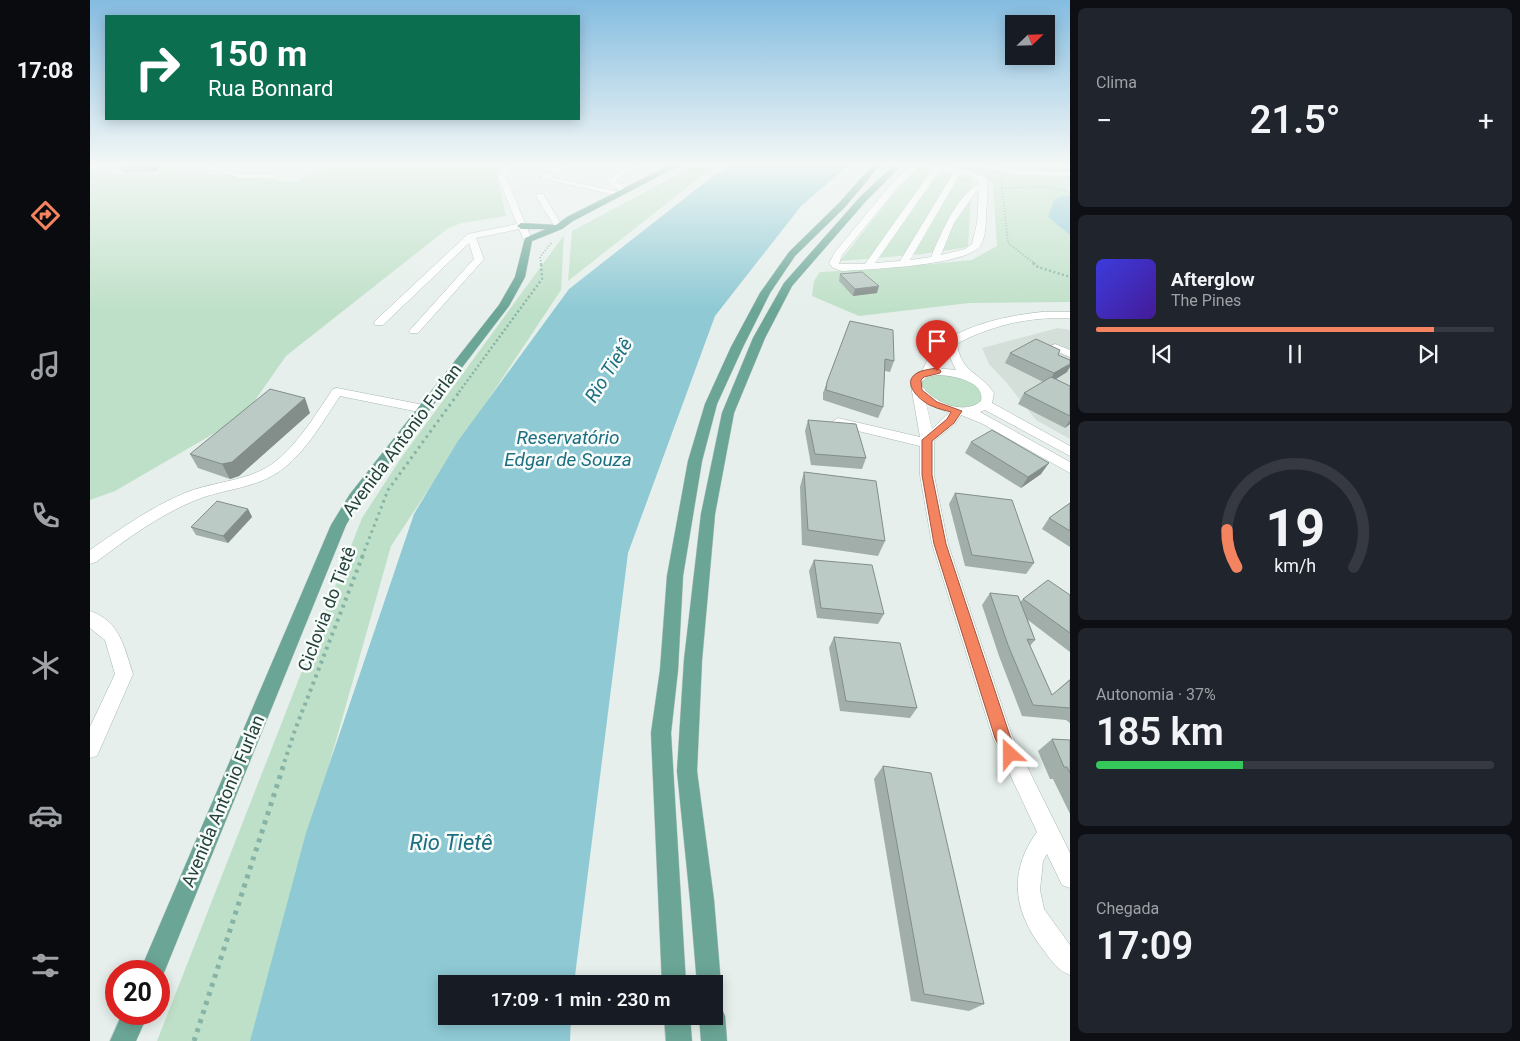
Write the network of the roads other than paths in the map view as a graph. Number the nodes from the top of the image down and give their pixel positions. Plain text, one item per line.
1 (517, 213) edge
2 (550, 213) edge
3 (583, 213) edge
4 (834, 213) edge
5 (851, 213) edge
6 (872, 213) edge
7 (914, 213) edge
8 (926, 213) edge
9 (957, 213) edge
10 (983, 213) edge
11 (570, 219) junction
12 (559, 227) junction
13 (525, 233) junction
14 (471, 236) junction
15 (526, 258) junction
16 (935, 259) junction
17 (903, 263) junction
18 (868, 266) junction
19 (1070, 315) edge
20 (1024, 316) junction
21 (379, 323) dead end
22 (1070, 326) edge
23 (414, 331) dead end
24 (951, 343) junction
25 (1055, 347) edge
26 (1070, 354) edge
27 (928, 372) junction
28 (968, 377) junction
29 (918, 392) junction
30 (986, 405) junction
31 (424, 409) junction
32 (962, 411) junction
33 (838, 422) edge
34 (927, 442) junction
35 (1070, 452) edge
36 (1070, 468) edge
37 (90, 558) edge
38 (90, 618) edge
39 (90, 749) edge
40 (1049, 833) junction
41 (1070, 877) edge
42 (157, 960) edge
43 (1070, 963) edge
44 (674, 975) edge
45 (708, 975) edge
46 (130, 1025) edge
47 (678, 1025) edge
48 (713, 1025) edge
49 (123, 1041) edge
50 (679, 1041) edge
51 (714, 1041) edge

1 - 13 street
2 - 12 street
3 - 11 main road
4 - 44 main road
5 - 45 main road
6 - 18 street
7 - 18 street
8 - 17 street
9 - 16 street
10 - 16 street
11 - 12 main road
11 - 15 main road
12 - 13 main road
12 - 13 main road
13 - 14 street
13 - 15 main road, Avenida Antonio Furlan
14 - 21 street
14 - 23 street
15 - 31 main road, Avenida Antonio Furlan
16 - 17 street
17 - 18 street
19 - 20 street
20 - 22 street
20 - 24 street
24 - 27 street
24 - 28 street
25 - 26 street
27 - 28 street
27 - 29 street
28 - 30 street
29 - 32 street
29 - 34 street
30 - 32 street
30 - 35 street
31 - 37 street
31 - 42 main road, Avenida Antonio Furlan
32 - 34 street
32 - 36 street
33 - 34 street
34 - 40 street
38 - 39 street
40 - 41 street
40 - 43 street
46 - 49 main road
47 - 50 main road
48 - 51 main road

